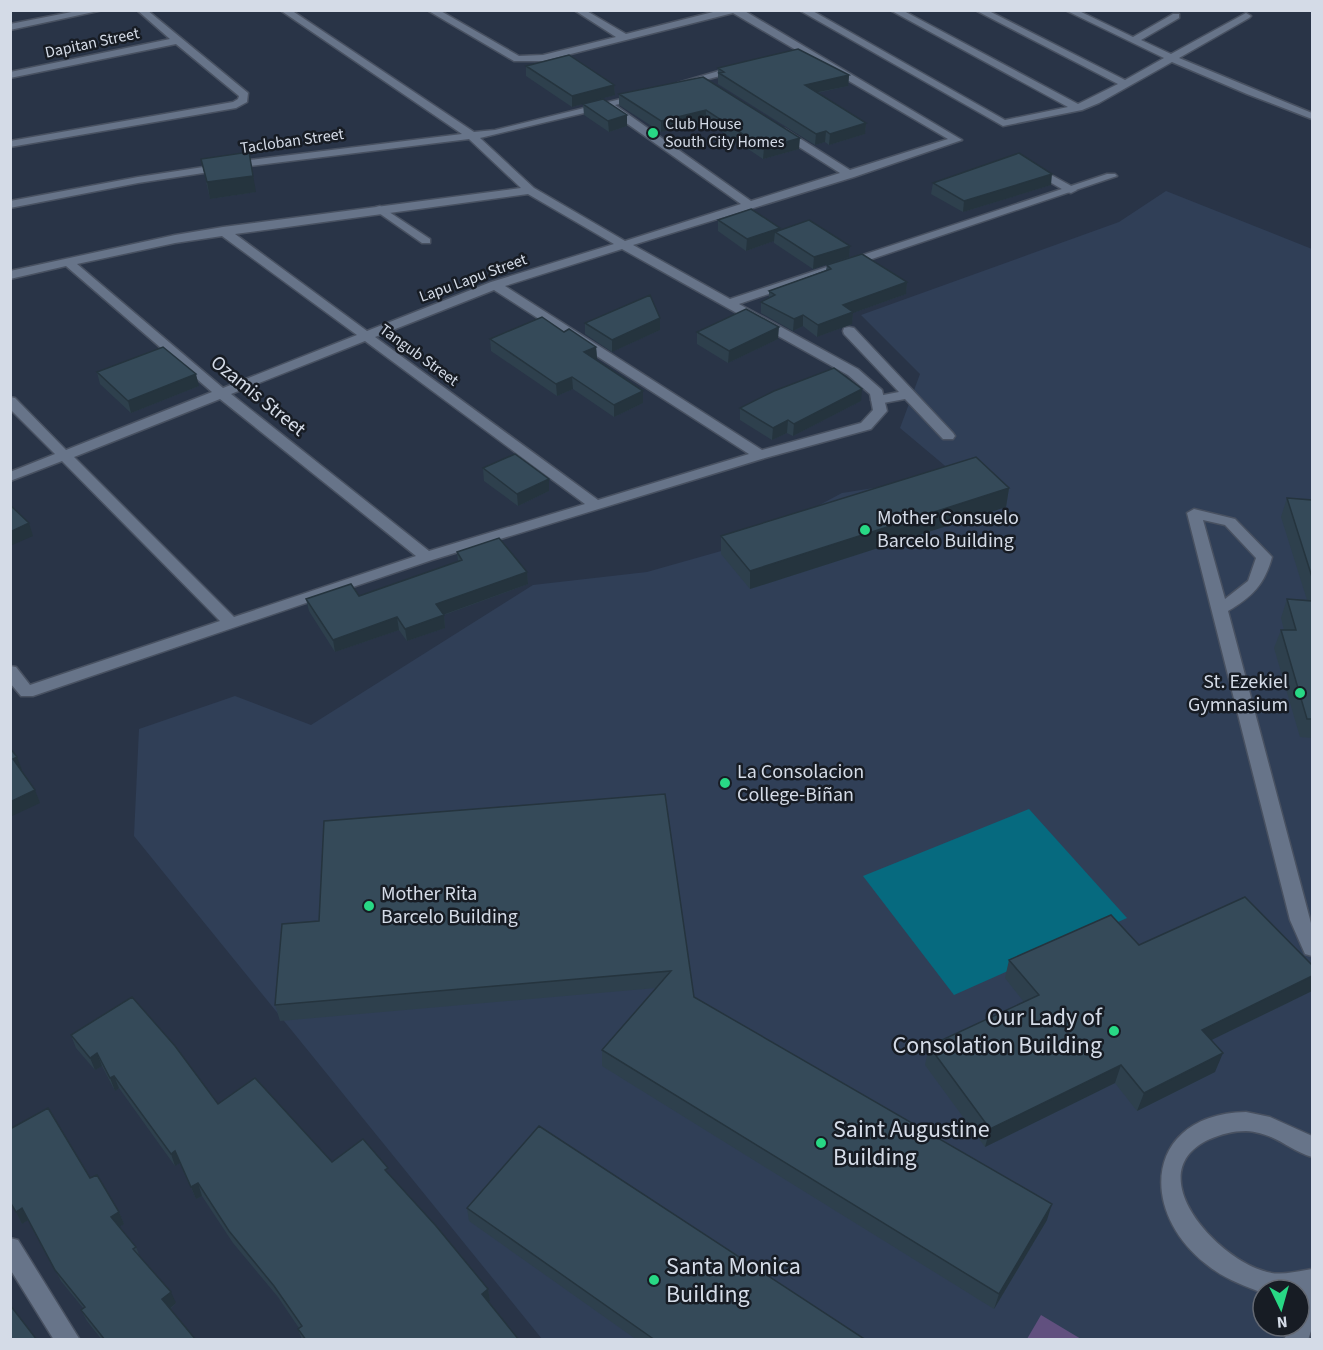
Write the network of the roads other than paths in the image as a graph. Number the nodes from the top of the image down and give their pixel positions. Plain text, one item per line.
1 (99, 10) edge
2 (141, 10) edge
3 (284, 10) edge
4 (431, 10) edge
5 (578, 10) edge
6 (735, 10) edge
7 (819, 10) edge
8 (894, 10) edge
9 (979, 10) edge
10 (1069, 10) edge
11 (1164, 10) edge
12 (805, 12) edge
13 (1246, 16) dead end
14 (10, 27) edge
15 (625, 38) junction
16 (179, 40) junction
17 (1134, 41) junction
18 (802, 50) junction
19 (790, 53) edge
20 (1171, 59) junction
21 (745, 66) edge
22 (10, 75) edge
23 (700, 79) junction
24 (1125, 84) junction
25 (677, 85) edge
26 (710, 85) edge
27 (654, 92) edge
28 (607, 104) junction
29 (1078, 108) junction
30 (1312, 116) edge
31 (770, 124) edge
32 (472, 136) junction
33 (10, 144) edge
34 (1026, 164) edge
35 (850, 175) junction
36 (1111, 176) dead end
37 (530, 190) junction
38 (1071, 190) junction
39 (10, 205) edge
40 (751, 206) junction
41 (380, 209) junction
42 (223, 231) junction
43 (426, 241) dead end
44 (622, 244) junction
45 (68, 262) junction
46 (10, 275) edge
47 (495, 285) junction
48 (729, 303) junction
49 (849, 331) edge
50 (365, 336) junction
51 (222, 394) junction
52 (908, 394) junction
53 (878, 400) junction
54 (10, 401) edge
55 (948, 436) dead end
56 (63, 454) junction
57 (760, 455) junction
58 (10, 477) edge
59 (596, 504) junction
60 (427, 557) junction
61 (1219, 609) junction
62 (232, 624) junction
63 (10, 670) edge
64 (1312, 948) edge
65 (1312, 1148) edge
66 (10, 1248) edge
67 (1312, 1280) edge
68 (1312, 1299) edge
69 (68, 1340) edge
70 (1296, 1340) edge

1 - 14 street
2 - 16 street
3 - 32 street
4 - 15 street
5 - 15 street
6 - 15 street
6 - 18 street
7 - 12 street
8 - 29 street
9 - 24 street
10 - 17 street
11 - 17 street
12 - 29 street
13 - 20 street
16 - 22 street, Dapitan Street
16 - 33 street
17 - 20 street
18 - 19 street
18 - 35 street, Lapu Lapu Street
20 - 24 street
20 - 30 street
21 - 23 street
23 - 25 street
23 - 26 street
24 - 29 street
27 - 28 street, Tacloban Street
28 - 32 street, Tacloban Street
28 - 40 street
31 - 35 street
32 - 37 street
32 - 39 street, Tacloban Street
34 - 38 street
35 - 40 street, Lapu Lapu Street
36 - 38 street
37 - 41 street
37 - 44 street
38 - 48 street
40 - 44 street, Lapu Lapu Street
41 - 42 street
41 - 43 street
42 - 45 street
42 - 50 street, Tangub Street
44 - 47 street, Lapu Lapu Street
44 - 48 street
45 - 46 street
45 - 51 street, Ozamis Street
47 - 50 street, Lapu Lapu Street
47 - 57 street
48 - 53 street
49 - 52 street
50 - 51 street, Lapu Lapu Street
50 - 59 street, Tangub Street
51 - 56 street, Lapu Lapu Street
51 - 60 street, Ozamis Street
52 - 53 street
52 - 55 street
53 - 57 street
54 - 56 street
56 - 58 street, Lapu Lapu Street
56 - 62 street
57 - 59 street
59 - 60 street
60 - 62 street
61 - 61 street
61 - 64 street
62 - 63 street
65 - 67 street
66 - 69 street
68 - 70 street

